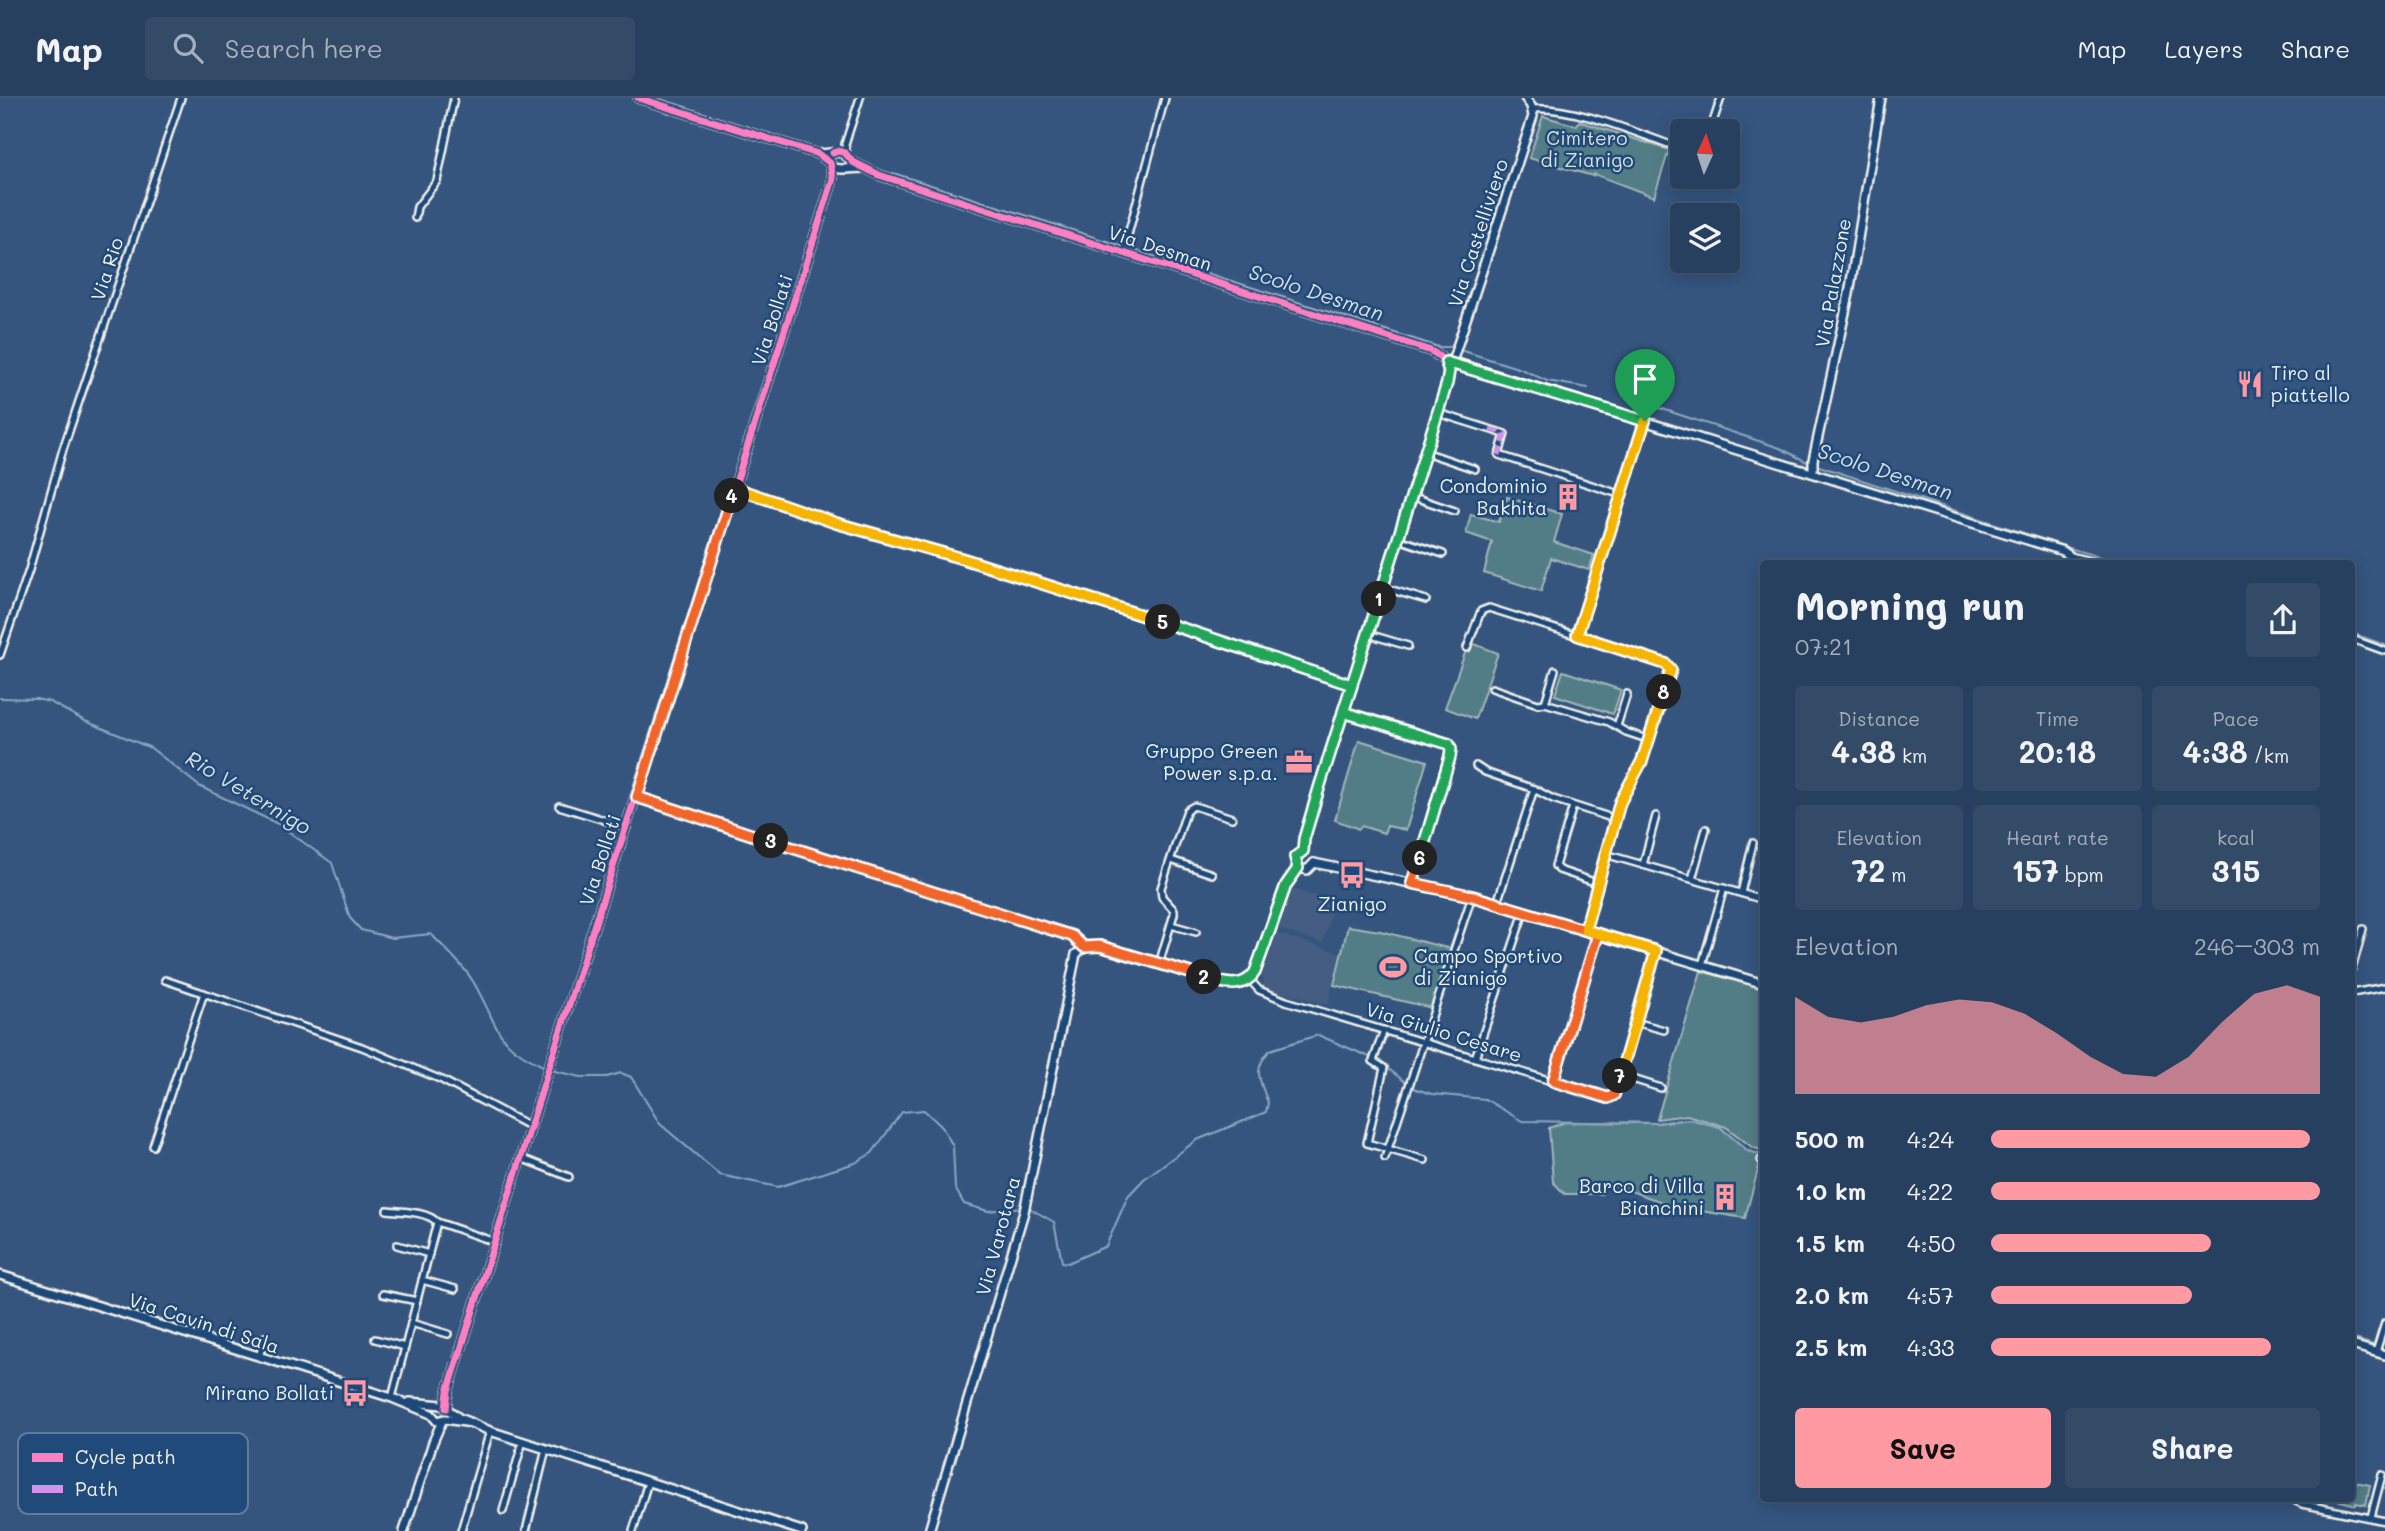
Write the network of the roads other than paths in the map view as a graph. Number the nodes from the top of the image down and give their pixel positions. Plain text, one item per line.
1 (181, 98) edge
2 (454, 98) edge
3 (638, 98) edge
4 (860, 98) edge
5 (1165, 98) edge
6 (1525, 98) edge
7 (1720, 98) edge
8 (1881, 98) edge
9 (1533, 109) junction
10 (1714, 119) edge
11 (845, 144) junction
12 (1670, 145) edge
13 (836, 152) junction
14 (818, 154) junction
15 (848, 156) junction
16 (831, 165) junction
17 (845, 168) junction
18 (864, 168) junction
19 (833, 179) junction
20 (415, 218) dead end
21 (1125, 249) junction
22 (1446, 362) junction
23 (1438, 413) junction
24 (1645, 421) junction
25 (1425, 452) junction
26 (1475, 469) dead end
27 (1812, 471) junction
28 (736, 486) junction
29 (1622, 495) junction
30 (1412, 496) junction
31 (1455, 511) dead end
32 (1398, 539) junction
33 (1444, 554) dead end
34 (2070, 560) edge
35 (1382, 587) junction
36 (1426, 600) dead end
37 (1367, 634) junction
38 (1577, 635) junction
39 (2355, 640) edge
40 (1408, 646) dead end
41 (1466, 648) dead end
42 (2385, 650) edge
43 (0, 655) edge
44 (1555, 670) dead end
45 (1352, 685) junction
46 (1492, 688) dead end
47 (1627, 694) dead end
48 (1545, 703) junction
49 (1343, 712) junction
50 (1617, 726) junction
51 (1650, 740) junction
52 (1476, 766) dead end
53 (1534, 789) junction
54 (559, 806) dead end
55 (1573, 806) junction
56 (1657, 816) dead end
57 (1232, 818) dead end
58 (1615, 819) junction
59 (627, 827) junction
60 (1706, 829) dead end
61 (1753, 844) dead end
62 (1303, 851) junction
63 (1605, 854) junction
64 (1171, 860) junction
65 (1314, 863) junction
66 (1643, 865) junction
67 (1298, 868) junction
68 (1212, 874) dead end
69 (1692, 879) junction
70 (1412, 883) junction
71 (1597, 883) junction
72 (1724, 888) junction
73 (1741, 893) junction
74 (1472, 896) junction
75 (1760, 899) edge
76 (1497, 904) junction
77 (1524, 912) junction
78 (1171, 925) junction
79 (2363, 929) dead end
80 (1585, 930) junction
81 (1196, 932) dead end
82 (1598, 934) junction
83 (1656, 951) junction
84 (2355, 958) edge
85 (1159, 964) junction
86 (1702, 965) junction
87 (1249, 979) junction
88 (165, 980) dead end
89 (1760, 983) edge
90 (2385, 987) edge
91 (2355, 992) edge
92 (204, 993) junction
93 (1635, 1022) junction
94 (1384, 1030) junction
95 (1664, 1030) dead end
96 (1423, 1043) junction
97 (1475, 1058) junction
98 (1620, 1075) junction
99 (1553, 1081) junction
100 (1661, 1088) dead end
101 (531, 1128) junction
102 (153, 1146) dead end
103 (1387, 1149) junction
104 (521, 1158) junction
105 (1385, 1158) dead end
106 (1425, 1160) dead end
107 (569, 1177) dead end
108 (387, 1210) dead end
109 (437, 1222) junction
110 (495, 1242) junction
111 (397, 1245) dead end
112 (429, 1254) junction
113 (0, 1275) edge
114 (422, 1280) junction
115 (454, 1289) dead end
116 (383, 1294) dead end
117 (417, 1301) junction
118 (411, 1323) junction
119 (2385, 1323) edge
120 (448, 1334) dead end
121 (265, 1337) dead end
122 (375, 1339) dead end
123 (2355, 1346) edge
124 (405, 1347) junction
125 (2376, 1352) junction
126 (2385, 1355) edge
127 (259, 1357) junction
128 (449, 1391) junction
129 (395, 1399) junction
130 (436, 1406) junction
131 (446, 1409) junction
132 (432, 1417) junction
133 (443, 1420) junction
134 (471, 1423) junction
135 (490, 1431) junction
136 (523, 1441) junction
137 (433, 1443) junction
138 (546, 1449) junction
139 (2382, 1475) dead end
140 (648, 1482) junction
141 (2299, 1502) edge
142 (2310, 1502) edge
143 (2324, 1502) edge
144 (2314, 1506) junction
145 (2323, 1507) junction
146 (503, 1511) dead end
147 (2371, 1517) junction
148 (2385, 1521) edge
149 (404, 1531) edge
150 (461, 1531) edge
151 (526, 1531) edge
152 (633, 1531) edge
153 (802, 1531) edge
154 (929, 1531) edge

1 - 43 street, Via Rio
2 - 20 street
3 - 14 street, Via Desman
4 - 11 street
5 - 21 street
6 - 9 street
7 - 10 street
8 - 27 street, Via Palazzone
9 - 12 street
9 - 22 street, Via Castelliviero
11 - 13 street
11 - 15 street
13 - 14 street, Via Desman
13 - 15 street, Via Desman
13 - 16 street
14 - 16 street, Via Desman
15 - 17 street
15 - 18 street, Via Desman
16 - 17 street, Via Desman
16 - 19 street, Via Bollati
17 - 18 street, Via Desman
17 - 19 street, Via Bollati
18 - 21 street, Via Desman
19 - 28 street, Via Bollati
21 - 22 street, Via Desman
22 - 23 street
22 - 24 street, Via Desman
23 - 25 street
23 - 29 street
24 - 27 street, Via Desman
24 - 29 street
25 - 26 street
25 - 30 street
27 - 34 street, Via Desman
28 - 45 street
28 - 59 street, Via Bollati
29 - 38 street
30 - 31 street
30 - 32 street
32 - 33 street
32 - 35 street
35 - 36 street
35 - 37 street
37 - 40 street
37 - 45 street
38 - 41 street
38 - 51 street
39 - 42 street
44 - 48 street
45 - 49 street
46 - 48 street
47 - 50 street
48 - 50 street
49 - 62 street
49 - 70 street
50 - 51 street
51 - 58 street
52 - 53 street
53 - 55 street
53 - 76 street
54 - 59 street, Via Bollati
55 - 58 street
55 - 71 street
56 - 66 street
57 - 64 street
58 - 63 street
59 - 101 street, Via Bollati
60 - 69 street
61 - 73 street
62 - 65 street
62 - 67 street
63 - 66 street
63 - 71 street
64 - 68 street
64 - 78 street
65 - 67 street
65 - 70 street
66 - 69 street
67 - 87 street
69 - 72 street
70 - 74 street
71 - 80 street
72 - 73 street
72 - 86 street
73 - 75 street
74 - 76 street
74 - 96 street
76 - 77 street
77 - 80 street
77 - 97 street
78 - 81 street
78 - 85 street
79 - 84 street
80 - 82 street
82 - 83 street
82 - 99 street
83 - 86 street
83 - 93 street
85 - 87 street, Via Varotara
85 - 154 street, Via Varotara
86 - 89 street
87 - 94 street, Via Giulio Cesare
88 - 92 street
90 - 91 street
92 - 101 street
92 - 102 street
93 - 95 street
93 - 98 street
94 - 96 street, Via Giulio Cesare
94 - 103 street
96 - 97 street, Via Giulio Cesare
96 - 103 street
97 - 99 street, Via Giulio Cesare
98 - 99 street, Via Giulio Cesare
98 - 100 street
101 - 104 street, Via Bollati
103 - 105 street
103 - 106 street
104 - 107 street
104 - 110 street, Via Bollati
108 - 109 street
109 - 110 street
109 - 112 street
110 - 128 street, Via Bollati
111 - 112 street
112 - 114 street
113 - 127 street, Via Cavin di Sala
114 - 115 street
114 - 117 street
116 - 117 street
117 - 118 street
118 - 120 street
118 - 124 street
119 - 125 street
121 - 127 street
122 - 124 street
123 - 125 street
124 - 129 street
125 - 126 street
127 - 129 street, Via Cavin di Sala
128 - 130 street, Via Bollati
128 - 131 street, Via Bollati
129 - 130 street, Via Cavin di Sala
129 - 132 street, Via Cavin di Sala
130 - 131 street, Via Cavin di Sala
130 - 132 street
131 - 133 street, Via Bollati
131 - 134 street
132 - 133 street, Via Cavin di Sala
132 - 137 street
133 - 134 street
133 - 137 street, Via Bollati
134 - 135 street
135 - 136 street
135 - 150 street
136 - 138 street
136 - 146 street
137 - 149 street
138 - 140 street
138 - 151 street
139 - 147 street
140 - 152 street
140 - 153 street
141 - 144 street
142 - 144 street
143 - 145 street
144 - 145 street
145 - 147 street
147 - 148 street

